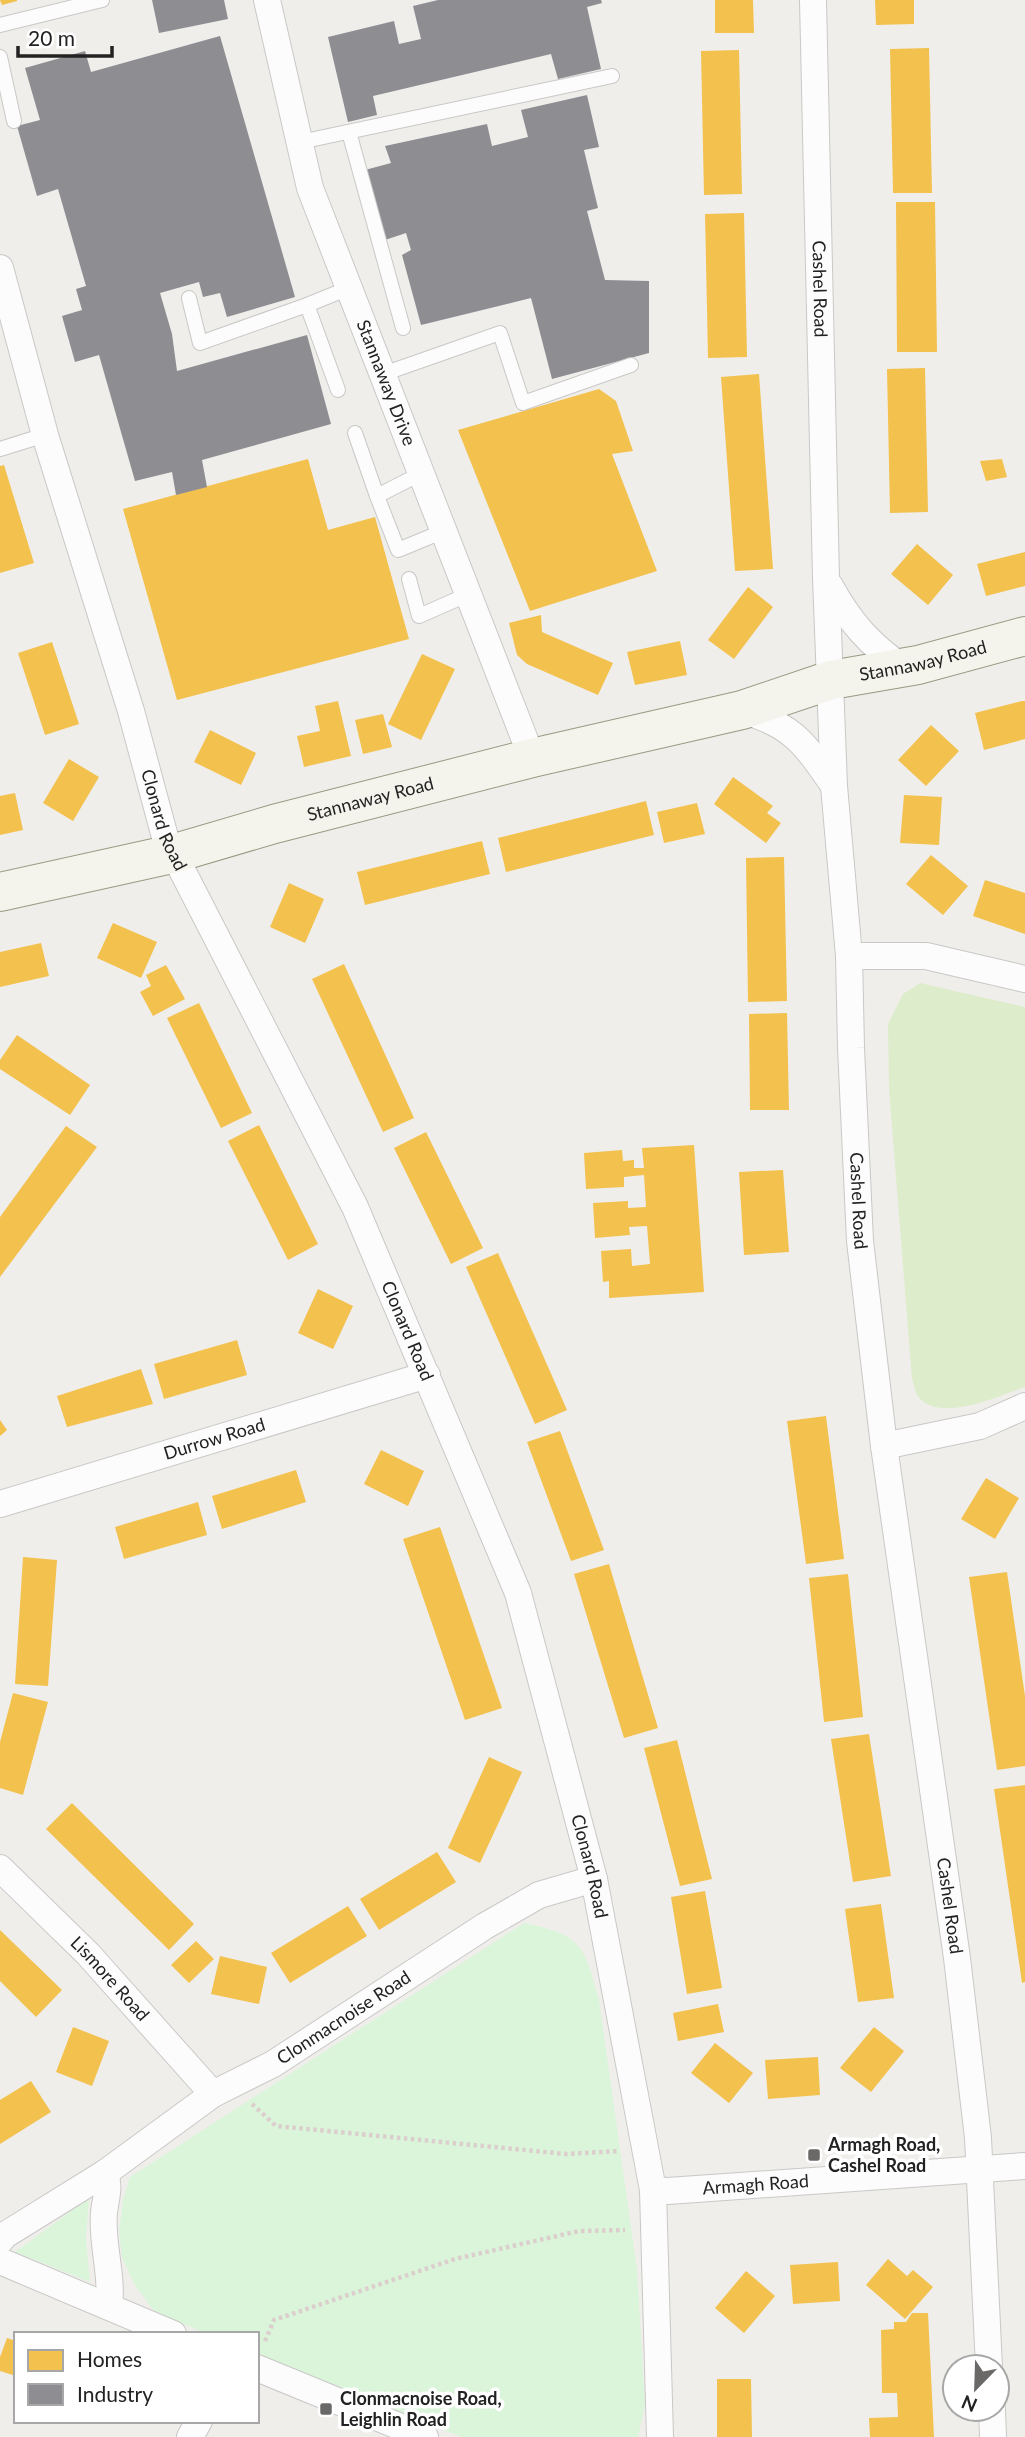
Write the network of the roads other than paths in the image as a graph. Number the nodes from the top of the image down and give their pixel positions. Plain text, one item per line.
1 (102, 0) edge
2 (813, 0) edge
3 (272, 1) edge
4 (0, 25) edge
5 (0, 57) edge
6 (612, 76) dead end
7 (14, 121) dead end
8 (349, 132) junction
9 (300, 142) junction
10 (0, 268) edge
11 (349, 288) junction
12 (189, 298) dead end
13 (307, 305) junction
14 (403, 328) dead end
15 (631, 365) dead end
16 (383, 374) junction
17 (338, 390) dead end
18 (355, 433) dead end
19 (45, 435) junction
20 (0, 449) edge
21 (422, 473) junction
22 (377, 496) junction
23 (444, 531) junction
24 (826, 578) junction
25 (409, 579) dead end
26 (469, 594) junction
27 (1025, 636) edge
28 (902, 667) junction
29 (831, 680) junction
30 (742, 710) junction
31 (532, 758) junction
32 (834, 786) junction
33 (172, 854) junction
34 (0, 892) edge
35 (849, 956) junction
36 (1025, 979) edge
37 (427, 1375) junction
38 (1025, 1406) edge
39 (884, 1446) junction
40 (0, 1504) edge
41 (0, 1868) edge
42 (594, 1879) junction
43 (213, 2094) junction
44 (1025, 2166) edge
45 (978, 2168) junction
46 (104, 2173) junction
47 (653, 2190) junction
48 (0, 2241) edge
49 (0, 2262) edge
50 (109, 2306) junction
51 (168, 2332) edge
52 (988, 2353) edge
53 (259, 2360) edge
54 (425, 2437) edge
55 (660, 2437) edge

1 - 4 lane
2 - 24 street, Cashel Road
3 - 9 street, Stannaway Drive
5 - 7 lane
6 - 8 lane
8 - 9 lane
8 - 14 lane
9 - 11 street, Stannaway Drive
10 - 19 street, Clonard Road
11 - 13 lane
11 - 16 street, Stannaway Drive
12 - 13 lane
13 - 17 lane
15 - 16 lane
16 - 21 street, Stannaway Drive
18 - 22 lane
19 - 20 lane
19 - 33 street, Clonard Road
21 - 22 lane
21 - 23 street, Stannaway Drive
22 - 23 lane
23 - 26 street, Stannaway Drive
24 - 28 street, Cashel Road
24 - 29 street, Cashel Road
25 - 26 lane
26 - 31 street, Stannaway Drive
27 - 28 street, Stannaway Road
28 - 29 street, Stannaway Road
29 - 30 street, Stannaway Road
29 - 32 street, Cashel Road
30 - 31 street, Stannaway Road
30 - 32 street
31 - 33 street, Stannaway Road
32 - 35 street, Cashel Road
33 - 34 street, Stannaway Road
33 - 37 street, Clonard Road
35 - 36 street
35 - 39 street, Cashel Road
37 - 40 street, Durrow Road
37 - 42 street, Clonard Road
38 - 39 street
39 - 45 street, Cashel Road
41 - 43 street, Lismore Road
42 - 43 street, Clonmacnoise Road
42 - 47 street, Clonard Road
43 - 46 street, Clonmacnoise Road
44 - 45 street, Armagh Road
45 - 47 street, Armagh Road
45 - 52 street, Cashel Road
46 - 48 street, Clonmacnoise Road
46 - 50 street
47 - 55 street, Clonard Road
49 - 50 street
50 - 51 street
53 - 54 street

